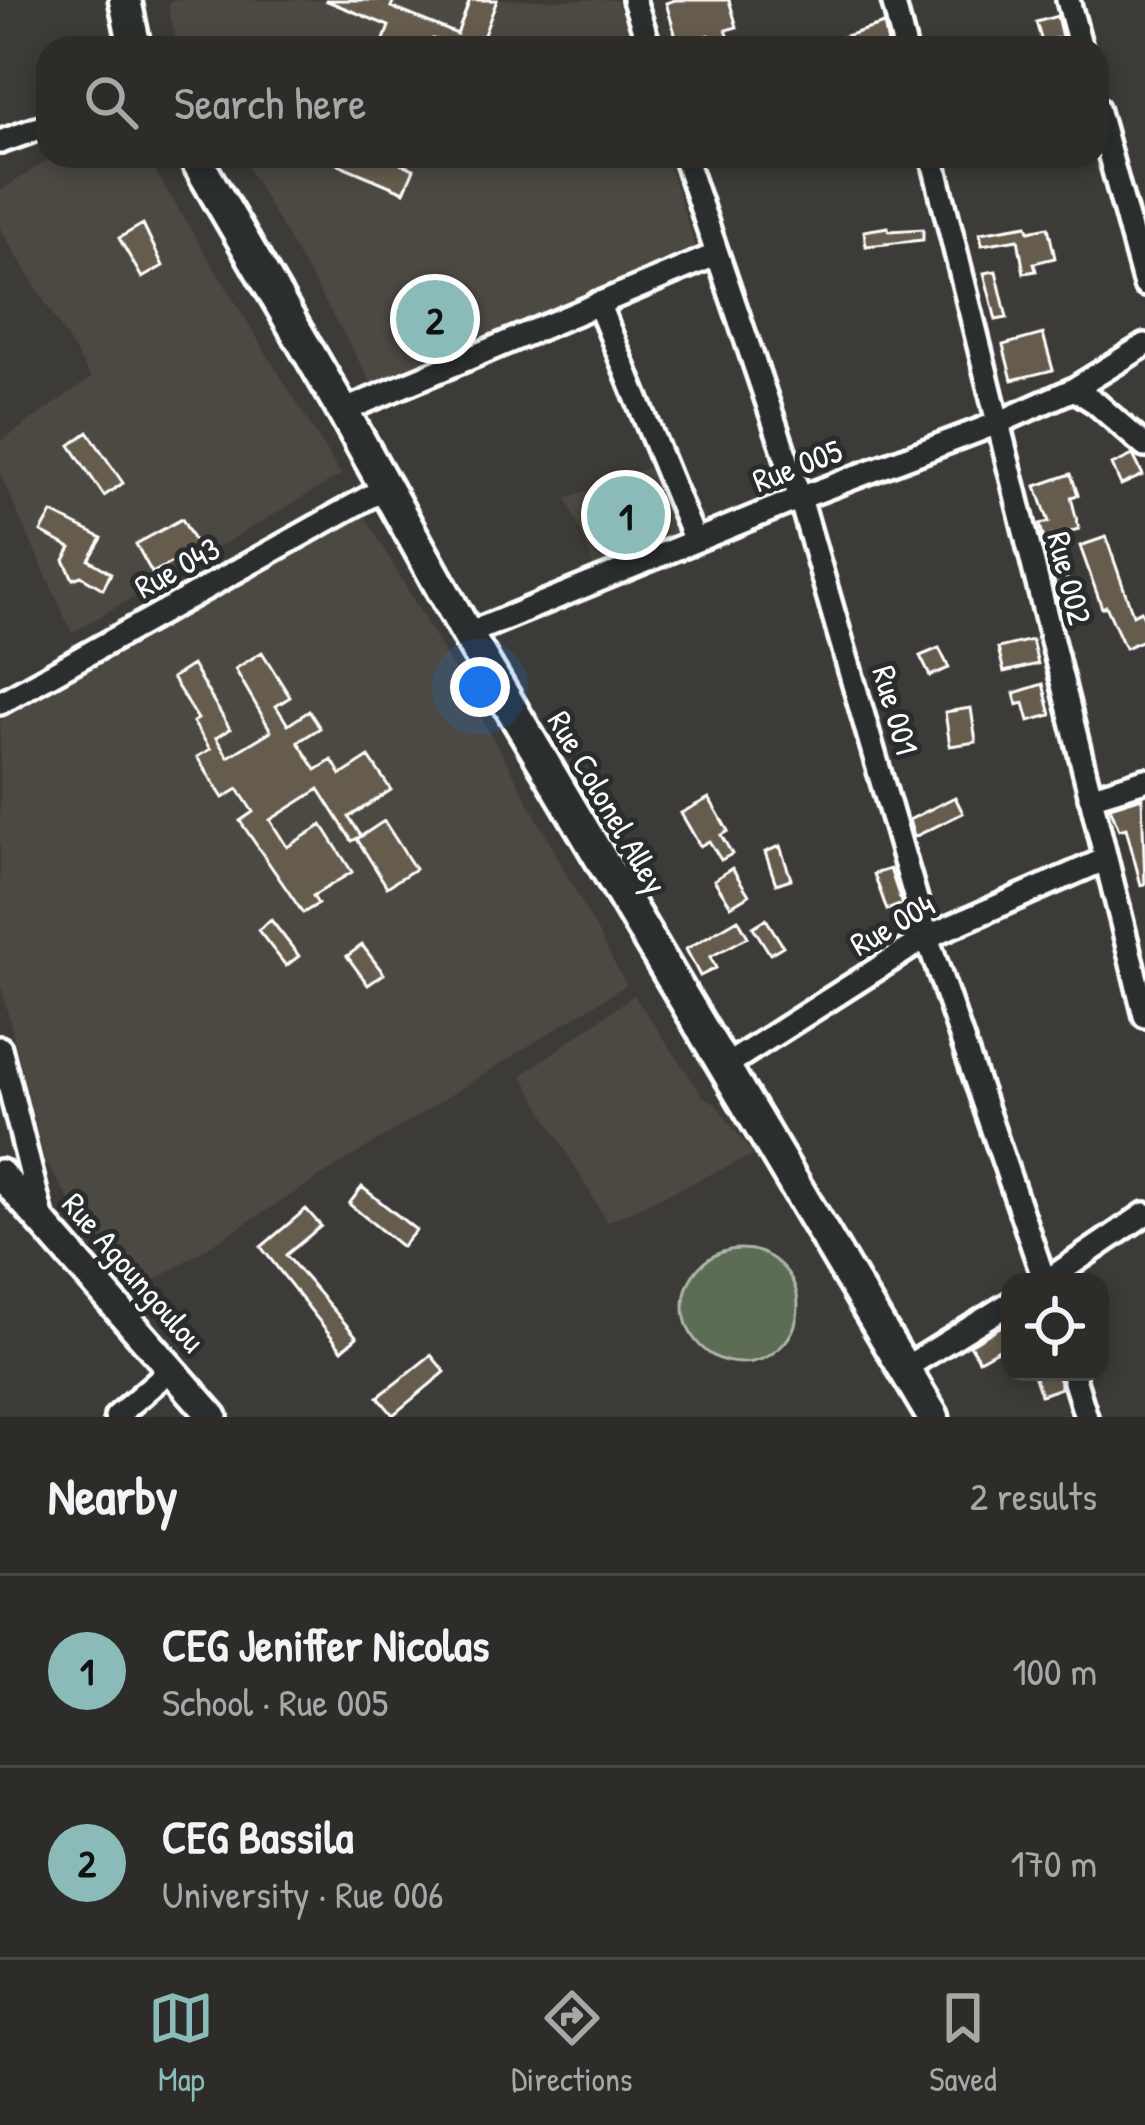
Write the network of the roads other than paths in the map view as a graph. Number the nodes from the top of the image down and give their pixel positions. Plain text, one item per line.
1 (125, 0) edge
2 (634, 0) edge
3 (893, 0) edge
4 (1068, 0) edge
5 (132, 36) edge
6 (646, 36) edge
7 (902, 36) edge
8 (1078, 36) edge
9 (36, 129) edge
10 (0, 142) edge
11 (1109, 152) edge
12 (201, 168) edge
13 (688, 168) edge
14 (935, 168) edge
15 (715, 255) junction
16 (1145, 285) edge
17 (598, 303) junction
18 (1145, 345) edge
19 (1074, 389) junction
20 (343, 412) junction
21 (998, 423) junction
22 (1145, 446) edge
23 (385, 488) junction
24 (800, 498) junction
25 (695, 541) junction
26 (467, 634) junction
27 (0, 703) edge
28 (1145, 780) edge
29 (1090, 797) junction
30 (1106, 859) junction
31 (927, 938) junction
32 (1145, 1016) edge
33 (0, 1048) edge
34 (722, 1068) junction
35 (10, 1134) edge
36 (0, 1174) edge
37 (1145, 1214) edge
38 (42, 1217) junction
39 (1042, 1273) edge
40 (1058, 1273) edge
41 (1001, 1309) edge
42 (905, 1368) junction
43 (170, 1370) junction
44 (1075, 1381) edge
45 (116, 1417) edge
46 (213, 1417) edge
47 (933, 1417) edge
48 (1086, 1417) edge

1 - 5 highway
2 - 6 street
3 - 7 street
4 - 8 street
9 - 10 street
11 - 16 street
12 - 20 highway, Rue Colonel Alley
13 - 15 street, Rue 001
14 - 21 street, Rue 002
15 - 17 street
15 - 24 street, Rue 001
17 - 20 street
17 - 25 street
18 - 19 street, Rue 005
19 - 21 street, Rue 005
19 - 22 street
20 - 23 highway, Rue Colonel Alley
21 - 24 street, Rue 005
21 - 29 street, Rue 002
23 - 26 highway, Rue Colonel Alley
23 - 27 street, Rue 043
24 - 25 street, Rue 005
24 - 31 street, Rue 001
25 - 26 street, Rue 005
26 - 34 highway, Rue Colonel Alley
28 - 29 street
29 - 30 street, Rue 002
30 - 31 street, Rue 004
30 - 32 street, Rue 002
31 - 34 street, Rue 004
31 - 39 street, Rue 001
33 - 35 street
34 - 42 highway, Rue Colonel Alley
35 - 38 street
36 - 38 main road, Rue Agoungoulou
37 - 40 street
38 - 43 main road, Rue Agoungoulou
41 - 42 street
42 - 47 highway, Rue Colonel Alley
43 - 45 street
43 - 46 main road, Rue Agoungoulou
44 - 48 street

